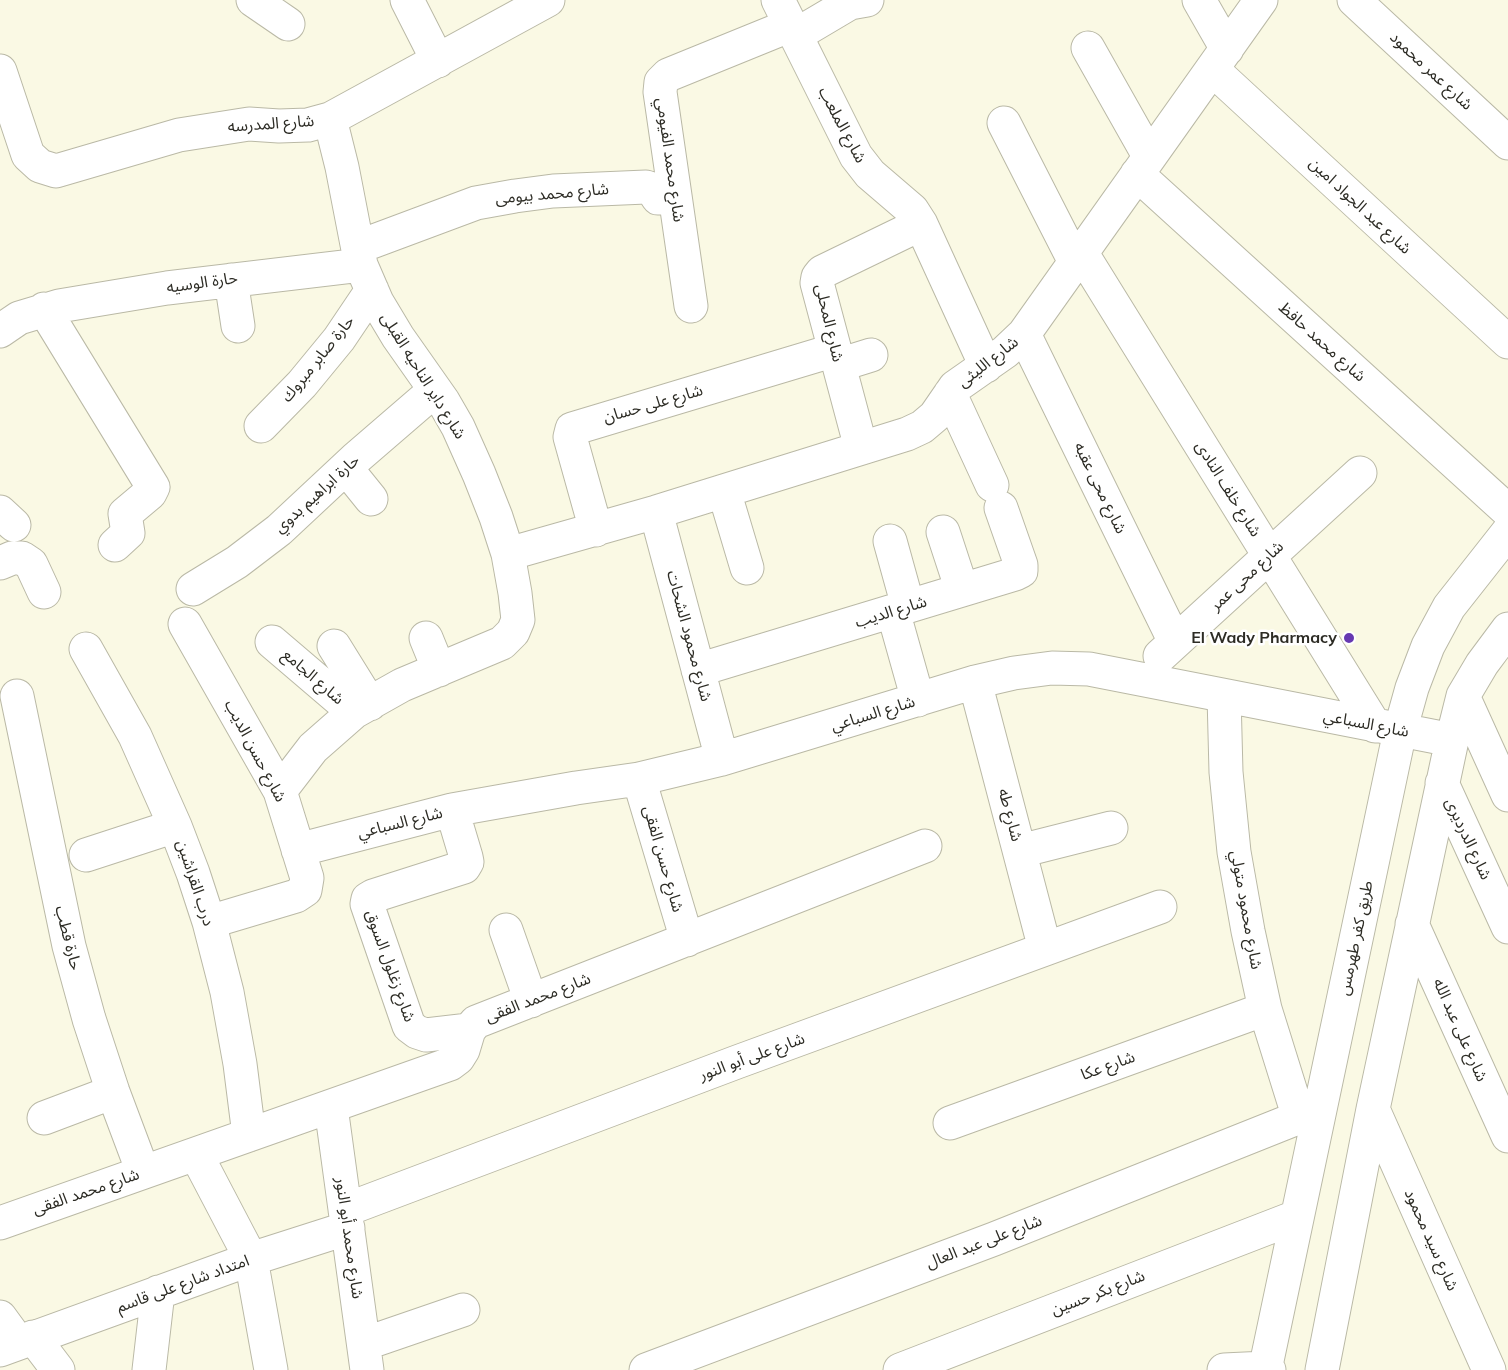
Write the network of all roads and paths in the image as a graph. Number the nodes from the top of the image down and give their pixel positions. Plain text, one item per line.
1 (253, 0) edge
2 (407, 0) edge
3 (548, 0) edge
4 (867, 0) edge
5 (1199, 0) edge
6 (1261, 0) edge
7 (1354, 0) edge
8 (503, 11) edge
9 (788, 20) edge
10 (288, 24) dead end
11 (1088, 48) dead end
12 (1220, 59) junction
13 (438, 61) junction
14 (0, 71) edge
15 (330, 119) junction
16 (1004, 123) dead end
17 (1508, 143) edge
18 (1143, 165) junction
19 (675, 198) junction
20 (921, 224) junction
21 (1078, 257) junction
22 (363, 267) junction
23 (231, 280) junction
24 (691, 306) dead end
25 (44, 309) junction
26 (238, 326) dead end
27 (0, 331) edge
28 (1024, 334) junction
29 (1508, 342) edge
30 (871, 355) dead end
31 (837, 357) junction
32 (986, 366) junction
33 (435, 390) junction
34 (950, 394) junction
35 (261, 426) dead end
36 (861, 447) junction
37 (346, 468) junction
38 (1360, 473) dead end
39 (724, 491) junction
40 (371, 499) dead end
41 (1508, 511) edge
42 (656, 512) junction
43 (596, 530) junction
44 (943, 532) dead end
45 (1508, 532) edge
46 (890, 541) dead end
47 (115, 544) dead end
48 (508, 554) junction
49 (1270, 555) junction
50 (0, 563) edge
51 (747, 568) dead end
52 (193, 589) dead end
53 (962, 590) junction
54 (44, 592) dead end
55 (901, 609) junction
56 (185, 624) dead end
57 (1508, 629) edge
58 (426, 638) dead end
59 (272, 642) dead end
60 (1175, 642) junction
61 (334, 646) dead end
62 (86, 649) dead end
63 (439, 670) junction
64 (698, 670) junction
65 (1135, 679) junction
66 (975, 682) junction
67 (17, 696) dead end
68 (1224, 696) junction
69 (1463, 696) junction
70 (918, 700) junction
71 (362, 708) junction
72 (1388, 728) junction
73 (1452, 740) junction
74 (722, 759) junction
75 (639, 779) junction
76 (1442, 783) junction
77 (280, 791) junction
78 (1508, 795) edge
79 (453, 810) junction
80 (175, 826) junction
81 (1111, 828) dead end
82 (925, 846) dead end
83 (298, 850) junction
84 (1020, 851) junction
85 (86, 855) dead end
86 (1160, 906) dead end
87 (208, 922) junction
88 (1412, 924) junction
89 (1508, 927) edge
90 (506, 930) dead end
91 (687, 940) junction
92 (1045, 949) junction
93 (531, 1001) junction
94 (1266, 1009) junction
95 (469, 1030) junction
96 (113, 1092) junction
97 (331, 1107) junction
98 (1373, 1109) junction
99 (1310, 1114) junction
100 (44, 1118) dead end
101 (950, 1123) dead end
102 (249, 1135) junction
103 (1508, 1136) edge
104 (196, 1154) junction
105 (143, 1172) junction
106 (1296, 1216) junction
107 (347, 1219) junction
108 (0, 1223) edge
109 (251, 1259) junction
110 (158, 1293) junction
111 (463, 1310) dead end
112 (13, 1337) edge
113 (366, 1357) edge
114 (1331, 1362) edge
115 (1267, 1369) edge
116 (58, 1370) edge
117 (148, 1370) edge
118 (271, 1370) edge
119 (646, 1370) edge
120 (900, 1370) edge
121 (1224, 1370) edge
122 (1489, 1370) edge

1 - 10 street
2 - 13 street
3 - 8 street, شارع المدرسه
4 - 9 street
5 - 12 street, شارع عبد الجواد امين
6 - 12 street, شارع الليثى
7 - 17 street, شارع عمر محمود
8 - 13 street, شارع المدرسه
9 - 19 street, شارع محمد الفيومي
9 - 20 street, شارع الملعب
11 - 18 street, شارع محمد حافظ
12 - 18 street, شارع الليثى
12 - 29 street, شارع عبد الجواد امين
13 - 15 street, شارع المدرسه
14 - 15 street, شارع المدرسه
15 - 22 street, شارع داير الناحيه القبلى
16 - 21 street, شارع خلف النادى
18 - 21 street, شارع الليثى
18 - 41 street, شارع محمد حافظ
19 - 22 street, شارع محمد بيومى
19 - 24 street, شارع محمد الفيومي
20 - 31 street, شارع المحلى
20 - 32 street, شارع الملعب
21 - 28 street, شارع الليثى
21 - 49 street, شارع خلف النادى
22 - 23 street, حارة الوسيه
22 - 33 street, شارع داير الناحيه القبلى
22 - 35 street, حارة صابر مبروك
23 - 25 street, حارة الوسيه
23 - 26 street
25 - 27 street, حارة الوسيه
25 - 47 street
28 - 32 street, شارع الليثى
28 - 60 street, شارع محى عقبه
30 - 31 street
31 - 36 street, شارع المحلى
31 - 43 street, شارع على حسان
32 - 34 street, شارع الليثى
33 - 37 street, حارة ابراهيم بدوي
33 - 48 street, شارع داير الناحيه القبلى
34 - 36 street, شارع الليثى
34 - 53 street, شارع الديب
36 - 39 street, شارع الليثى
37 - 40 street
37 - 52 street, حارة ابراهيم بدوي
38 - 49 street, شارع محى عمر
39 - 42 street, شارع الليثى
39 - 51 street
42 - 43 street, شارع الليثى
42 - 64 street, شارع محمود الشحات
43 - 48 street, شارع الليثى
44 - 53 street
45 - 72 street, طريق كفر طهرمس
46 - 55 street
48 - 63 street, شارع داير الناحيه القبلى
49 - 60 street, شارع محى عمر
49 - 72 street, شارع خلف النادى
50 - 54 street
53 - 55 street, شارع الديب
55 - 64 street, شارع الديب
55 - 70 street
56 - 77 street, شارع حسن الديب
57 - 69 street
58 - 63 street
59 - 71 street, شارع الجامع
60 - 65 street, شارع محى عمر
61 - 71 street
62 - 80 street, درب القراشين
63 - 71 street, شارع داير الناحيه القبلى
64 - 74 street, شارع محمود الشحات
65 - 66 street, شارع السباعي
65 - 68 street, شارع السباعي
66 - 70 street, شارع السباعي
66 - 84 street, شارع طه
67 - 96 street, حارة قطب
68 - 72 street, شارع السباعي
68 - 94 street, شارع محمود متولي
69 - 73 street
69 - 78 street
70 - 74 street, شارع السباعي
71 - 77 street, شارع داير الناحيه القبلى
72 - 73 street, شارع السباعي
72 - 99 street, طريق كفر طهرمس
73 - 76 street
74 - 75 street, شارع السباعي
75 - 79 street, شارع السباعي
75 - 91 street, شارع حسن الفقى
76 - 88 street
76 - 89 street, شارع الدرديرى
77 - 83 street, شارع حسن الديب
79 - 83 street, شارع السباعي
79 - 95 street, شارع زغلول السوق
80 - 85 street
80 - 87 street, درب القراشين
81 - 84 street
82 - 91 street, شارع محمد الفقى
83 - 87 street, شارع حسن الديب
84 - 92 street, شارع طه
86 - 92 street, شارع على أبو النور
87 - 102 street, درب القراشين
88 - 98 street
88 - 103 street, شارع على عبد الله
90 - 93 street
91 - 93 street, شارع محمد الفقى
92 - 107 street, شارع على أبو النور
93 - 95 street, شارع محمد الفقى
94 - 99 street, شارع محمود متولي
94 - 101 street, شارع عكا
95 - 97 street, شارع محمد الفقى
96 - 100 street
96 - 105 street, حارة قطب
97 - 102 street, شارع محمد الفقى
97 - 107 street, شارع محمد أبو النور
98 - 114 street
98 - 122 street, شارع سيد محمود
99 - 106 street, طريق كفر طهرمس
99 - 119 street, شارع على عبد العال
102 - 104 street, شارع محمد الفقى
104 - 105 street, شارع محمد الفقى
104 - 109 street
105 - 108 street, شارع محمد الفقى
106 - 115 street, طريق كفر طهرمس
106 - 120 street, شارع بكر حسين
107 - 109 street, امتداد شارع على قاسم
107 - 113 street, شارع محمد أبو النور
109 - 110 street, امتداد شارع على قاسم
109 - 118 street
110 - 112 street, امتداد شارع على قاسم
110 - 117 street
111 - 113 street
112 - 116 street
115 - 121 street

